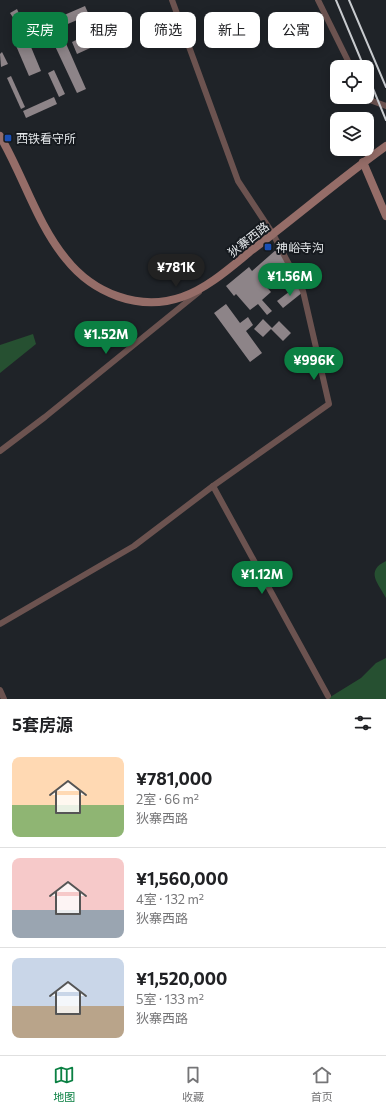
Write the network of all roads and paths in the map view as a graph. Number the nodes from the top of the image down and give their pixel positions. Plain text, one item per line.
1 (172, 0) edge
2 (318, 0) edge
3 (348, 60) edge
4 (374, 102) edge
5 (386, 106) edge
6 (0, 136) edge
7 (386, 146) edge
8 (363, 162) junction
9 (386, 216) edge
10 (273, 234) junction
11 (222, 273) junction
12 (0, 450) edge
13 (213, 486) junction
14 (0, 624) edge
15 (0, 690) edge
16 (328, 696) dead end
17 (4, 699) edge

1 - 10 street
2 - 3 street
4 - 5 street
6 - 11 main road, 狄寨西路
7 - 8 main road, 狄寨西路
8 - 9 main road
8 - 10 main road, 狄寨西路
10 - 11 main road, 狄寨西路
10 - 13 street
11 - 12 street
13 - 14 street
13 - 16 street
15 - 17 street

